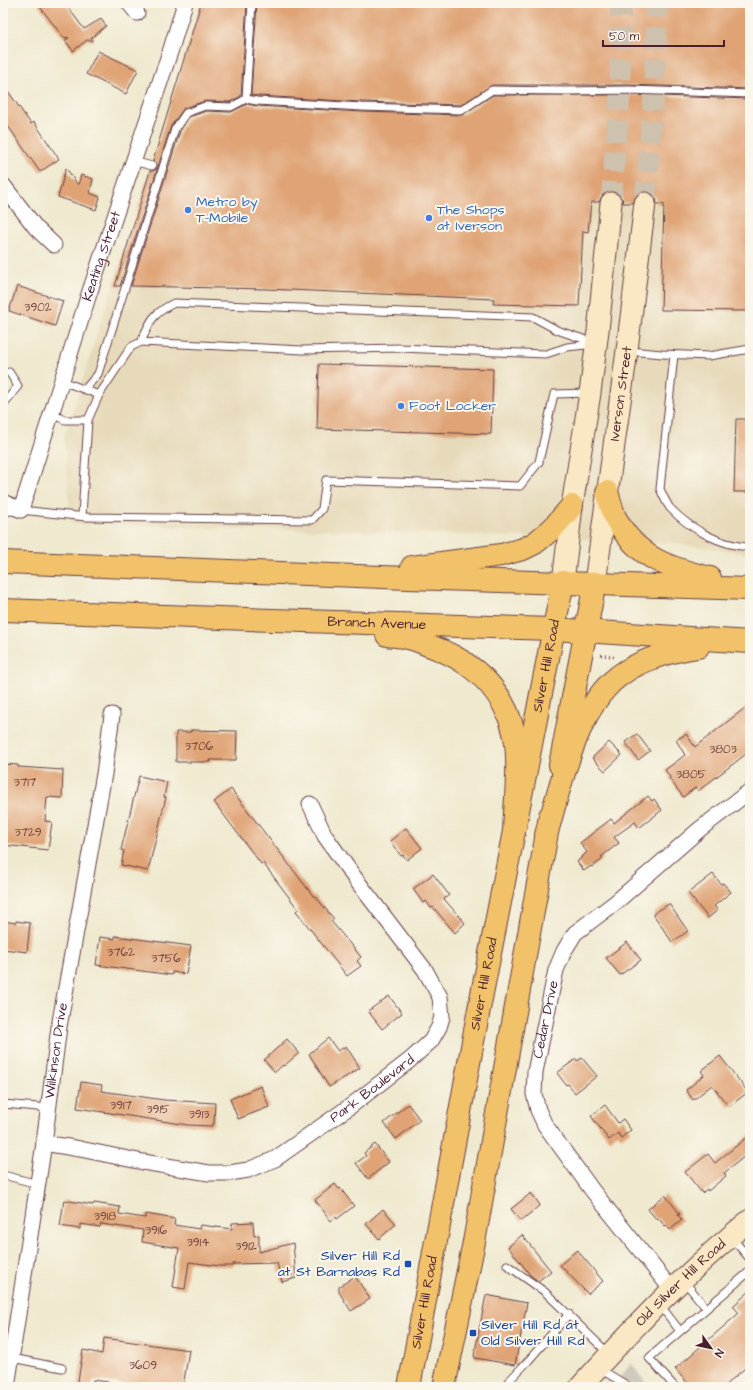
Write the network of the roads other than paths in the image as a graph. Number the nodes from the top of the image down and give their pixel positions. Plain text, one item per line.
1 (185, 3) edge
2 (252, 3) edge
3 (750, 94) edge
4 (246, 99) junction
5 (133, 161) junction
6 (152, 166) dead end
7 (3, 185) edge
8 (611, 202) tunnel mouth
9 (645, 203) tunnel mouth
10 (54, 245) dead end
11 (141, 342) junction
12 (596, 344) junction
13 (750, 349) edge
14 (627, 350) junction
15 (674, 355) junction
16 (9, 372) dead end
17 (62, 381) junction
18 (85, 389) junction
19 (590, 392) junction
20 (99, 395) junction
21 (3, 405) edge
22 (52, 414) junction
23 (88, 420) junction
24 (607, 492) junction
25 (3, 502) edge
26 (572, 506) junction
27 (21, 510) junction
28 (3, 512) edge
29 (82, 516) junction
30 (750, 547) edge
31 (3, 562) edge
32 (338, 575) junction
33 (563, 582) junction
34 (595, 583) junction
35 (750, 589) edge
36 (3, 610) edge
37 (272, 620) junction
38 (553, 628) junction
39 (586, 631) junction
40 (741, 641) edge
41 (112, 715) dead end
42 (750, 791) edge
43 (310, 804) dead end
44 (514, 832) junction
45 (546, 835) junction
46 (3, 1104) edge
47 (49, 1108) junction
48 (44, 1143) junction
49 (3, 1175) edge
50 (38, 1184) junction
51 (750, 1220) edge
52 (730, 1236) junction
53 (750, 1259) edge
54 (507, 1265) dead end
55 (750, 1271) edge
56 (671, 1291) junction
57 (706, 1308) junction
58 (569, 1314) junction
59 (680, 1331) junction
60 (12, 1358) junction
61 (62, 1368) dead end
62 (603, 1371) edge
63 (7, 1387) edge
64 (409, 1387) edge
65 (444, 1387) edge
66 (505, 1387) edge
67 (580, 1387) edge
68 (628, 1387) edge
69 (675, 1387) edge

1 - 5 street, Keating Street
2 - 4 lane
3 - 4 lane
4 - 18 lane
5 - 6 lane
5 - 17 street, Keating Street
7 - 10 street
8 - 12 main road
9 - 14 main road, Iverson Street
11 - 12 lane
11 - 12 lane
11 - 20 lane
12 - 19 main road
13 - 15 lane
14 - 15 lane
14 - 24 main road, Iverson Street
15 - 30 lane
16 - 21 lane
17 - 18 lane
17 - 22 street, Keating Street
18 - 20 lane
19 - 26 main road
19 - 29 lane
20 - 23 lane
22 - 23 lane
22 - 27 street, Keating Street
23 - 29 lane
24 - 34 main road, Iverson Street
24 - 35 main road
25 - 27 street
26 - 32 main road
26 - 33 main road
27 - 28 lane
27 - 29 lane
31 - 32 main road
32 - 33 main road
33 - 34 main road
33 - 38 main road, Silver Hill Road
34 - 35 main road
34 - 39 main road
36 - 37 main road, Branch Avenue
37 - 38 main road, Branch Avenue
37 - 44 main road
38 - 39 main road, Branch Avenue
38 - 44 main road, Silver Hill Road
39 - 40 main road, Branch Avenue
39 - 45 main road
40 - 45 main road
41 - 47 street, Wilkinson Drive
42 - 56 street, Cedar Drive
43 - 48 street, Park Boulevard
44 - 64 main road, Silver Hill Road
45 - 65 main road
46 - 47 lane
47 - 48 street, Wilkinson Drive
48 - 50 street, Wilkinson Drive
49 - 50 lane
50 - 60 street, Wilkinson Drive
51 - 52 main road, Old Silver Hill Road
52 - 53 lane
52 - 56 main road, Old Silver Hill Road
54 - 58 lane
55 - 57 lane
56 - 57 lane
56 - 59 lane
56 - 62 main road, Old Silver Hill Road
57 - 59 lane
58 - 62 lane
58 - 66 lane
59 - 69 lane
60 - 61 lane
60 - 63 street, Wilkinson Drive
62 - 67 main road, Old Silver Hill Road
62 - 68 lane

